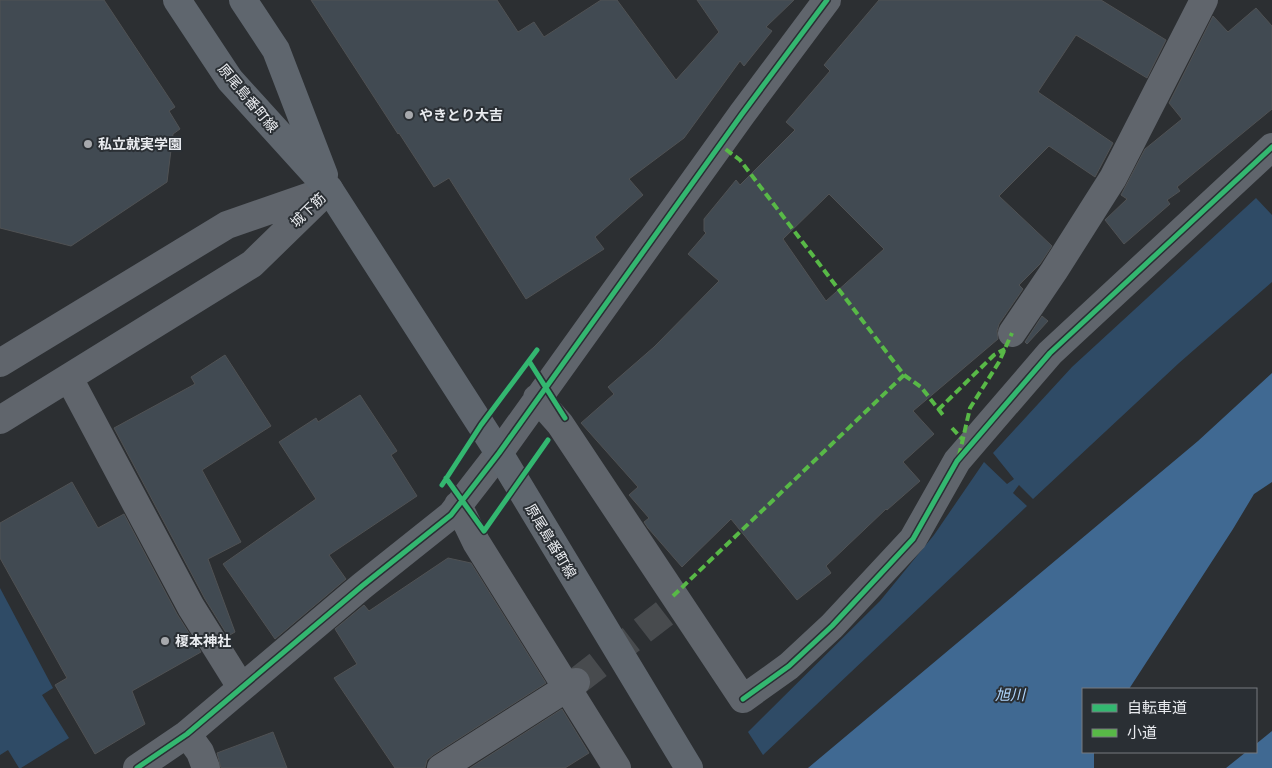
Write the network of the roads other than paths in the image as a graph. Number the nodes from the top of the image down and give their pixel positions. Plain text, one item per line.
1 (177, 0) edge
2 (243, 0) edge
3 (827, 0) edge
4 (1204, 0) edge
5 (1272, 147) edge
6 (329, 189) junction
7 (1012, 334) dead end
8 (0, 363) edge
9 (69, 378) junction
10 (537, 398) junction
11 (0, 420) edge
12 (499, 452) junction
13 (458, 505) junction
14 (572, 686) junction
15 (241, 687) junction
16 (187, 734) junction
17 (688, 766) edge
18 (137, 768) edge
19 (206, 768) edge
20 (441, 768) edge
21 (616, 768) edge

1 - 6 main road, 原尾島番町線
2 - 6 main road, 原尾島番町線
3 - 10 street
4 - 7 street
5 - 10 street
6 - 8 street, 城下筋
6 - 9 street, 城下筋
6 - 12 main road, 原尾島番町線
9 - 11 street, 城下筋
9 - 15 street
10 - 12 street
12 - 13 street
12 - 17 main road, 原尾島番町線
13 - 14 street
13 - 15 street
14 - 20 street
14 - 21 street
15 - 16 street
16 - 18 street
16 - 19 street

